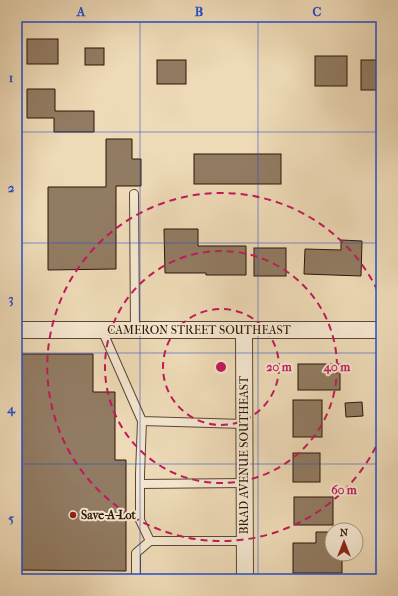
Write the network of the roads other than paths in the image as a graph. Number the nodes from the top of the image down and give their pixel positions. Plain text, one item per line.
1 (134, 194) dead end
2 (17, 330) edge
3 (102, 330) junction
4 (135, 330) junction
5 (244, 330) junction
6 (381, 330) edge
7 (142, 421) junction
8 (244, 424) junction
9 (244, 483) junction
10 (140, 484) junction
11 (150, 541) junction
12 (245, 541) junction
13 (136, 579) edge
14 (245, 579) edge

1 - 4 lane
2 - 3 street, CAMERON STREET SOUTHEAST
3 - 4 street, CAMERON STREET SOUTHEAST
3 - 7 lane
4 - 5 street, CAMERON STREET SOUTHEAST
5 - 6 street, CAMERON STREET SOUTHEAST
5 - 8 street, BRAD AVENUE SOUTHEAST
7 - 8 lane
7 - 10 lane
8 - 9 street, BRAD AVENUE SOUTHEAST
9 - 10 lane
9 - 12 street, BRAD AVENUE SOUTHEAST
10 - 11 lane
11 - 12 lane
11 - 13 lane
12 - 14 street, BRAD AVENUE SOUTHEAST

